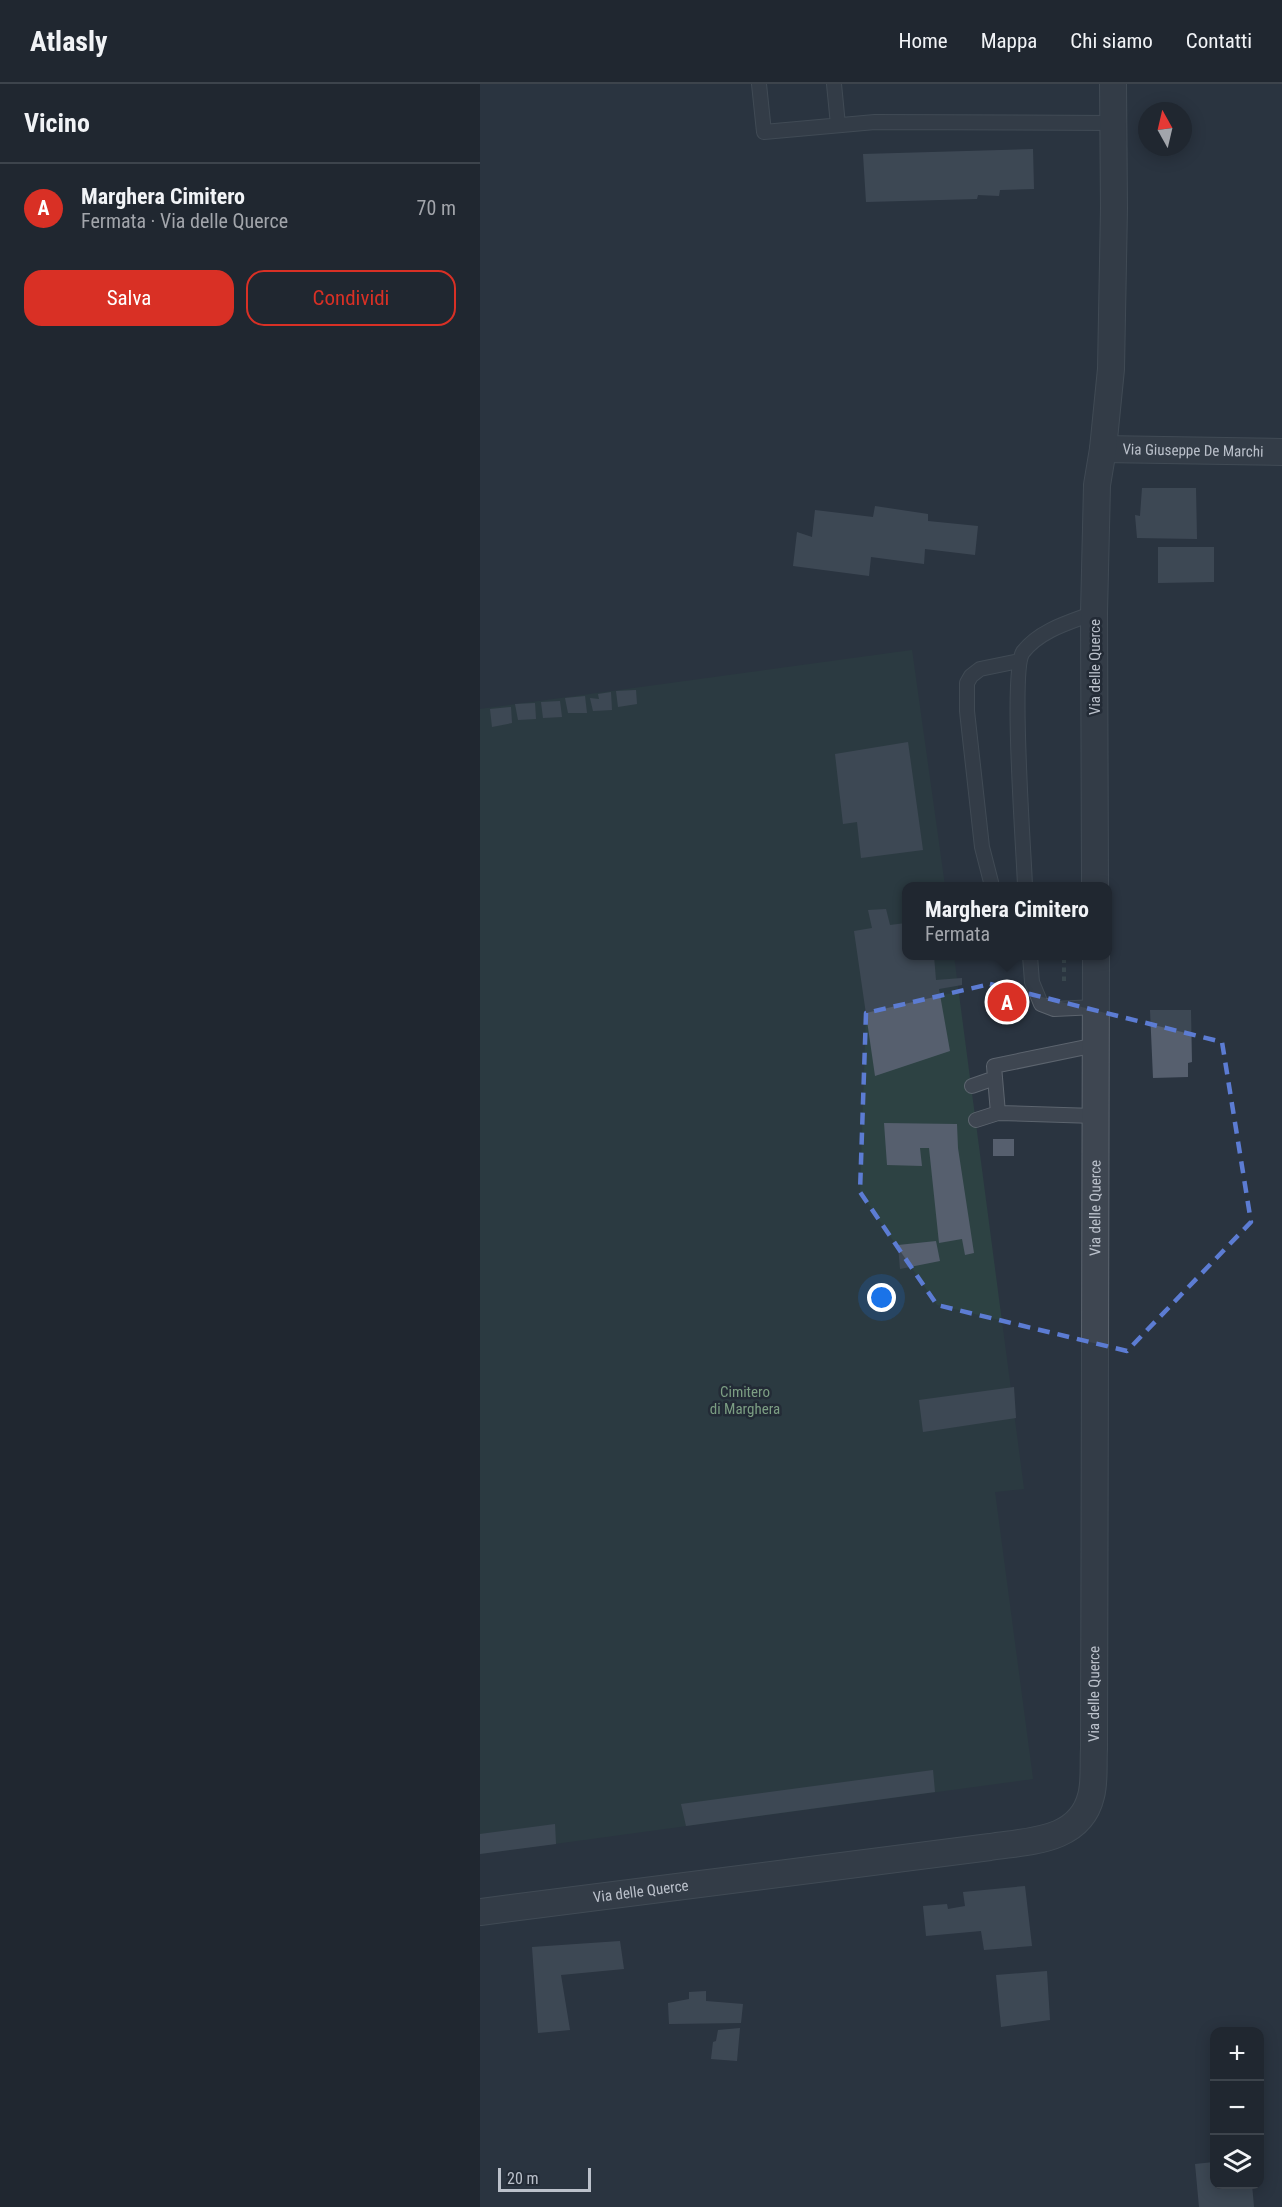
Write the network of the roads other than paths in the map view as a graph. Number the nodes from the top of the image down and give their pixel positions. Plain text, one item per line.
1 (759, 84) edge
2 (834, 84) edge
3 (1113, 84) edge
4 (1113, 123) junction
5 (838, 125) junction
6 (1103, 449) junction
7 (1282, 452) edge
8 (1095, 613) junction
9 (1019, 661) junction
10 (991, 882) edge
11 (1025, 882) edge
12 (1095, 882) edge
13 (1030, 960) edge
14 (1096, 960) edge
15 (1096, 1007) junction
16 (1096, 1045) junction
17 (995, 1078) junction
18 (972, 1086) dead end
19 (998, 1113) junction
20 (1095, 1116) junction
21 (976, 1120) dead end
22 (480, 1912) edge

1 - 5 lane
2 - 5 lane
3 - 4 street, Via delle Querce
4 - 5 lane
4 - 6 street, Via delle Querce
6 - 7 street, Via Giuseppe De Marchi
6 - 8 street, Via delle Querce
8 - 9 lane
8 - 12 street, Via delle Querce
9 - 10 lane
9 - 11 lane
13 - 15 lane
14 - 15 street, Via delle Querce
15 - 16 street, Via delle Querce
16 - 17 lane
16 - 20 street, Via delle Querce
17 - 18 lane
17 - 19 lane
19 - 20 lane
19 - 21 lane
20 - 22 street, Via delle Querce

